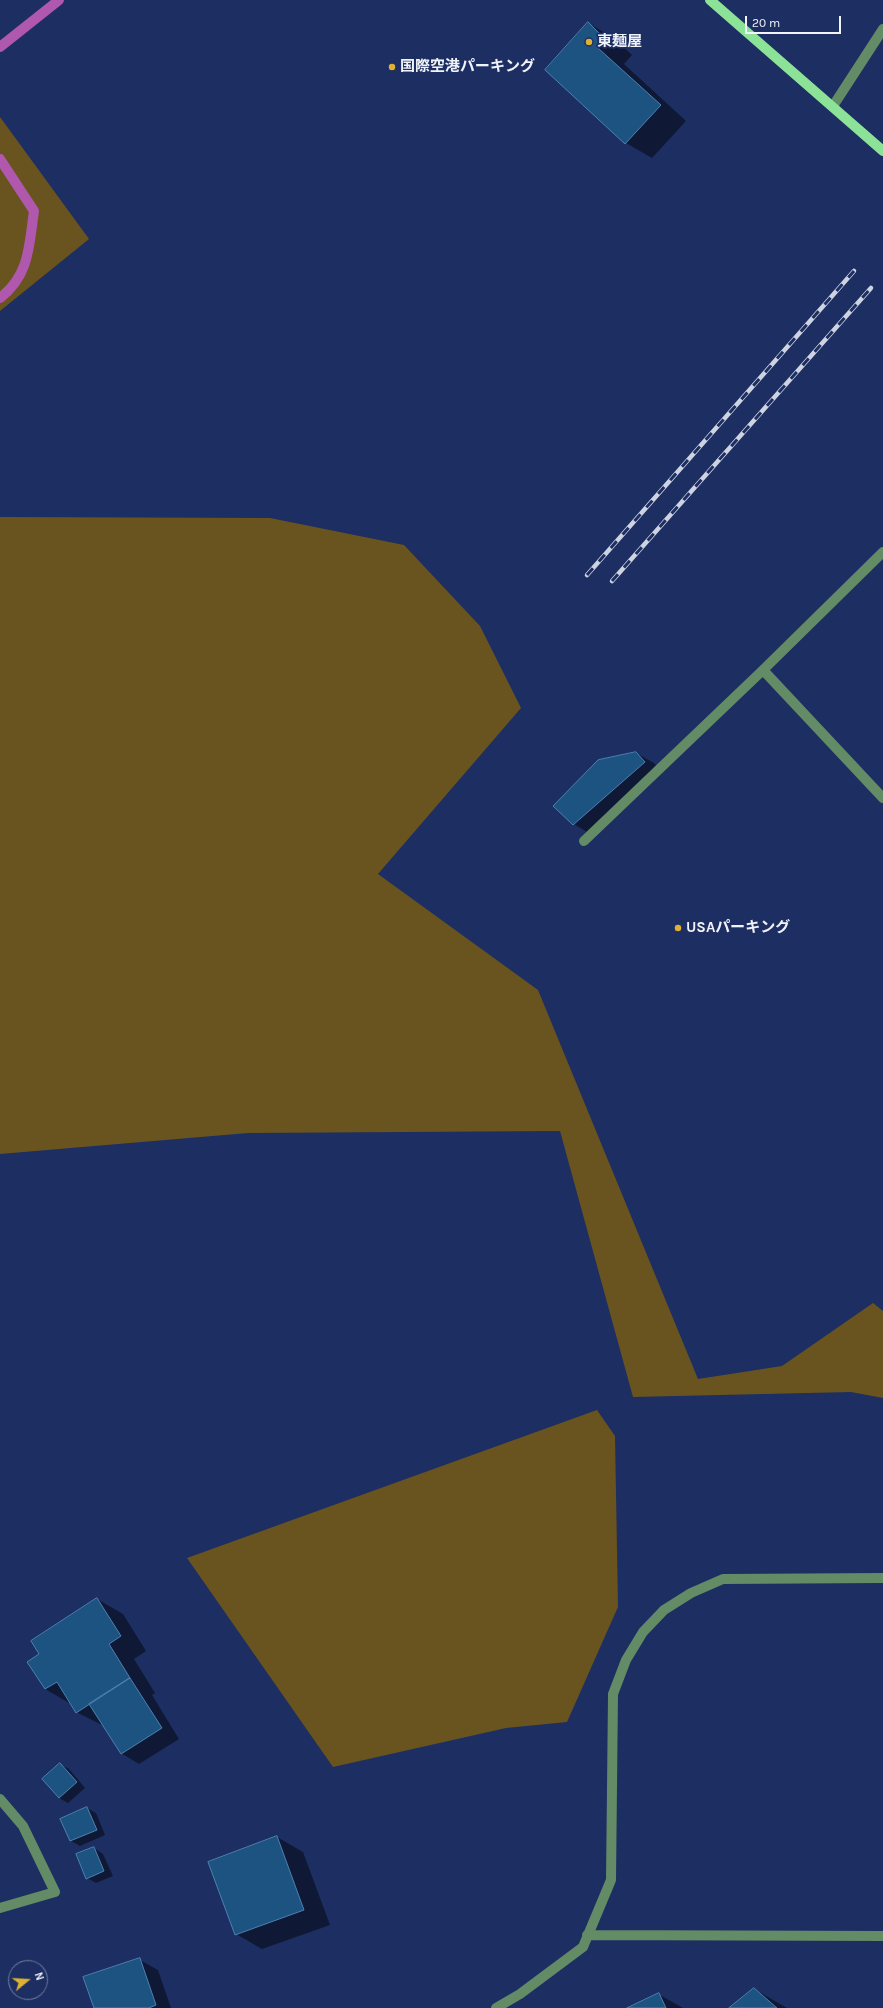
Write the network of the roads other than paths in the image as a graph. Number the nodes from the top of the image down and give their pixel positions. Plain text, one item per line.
1 (710, 0) edge
2 (883, 28) edge
3 (833, 106) junction
4 (883, 151) edge
5 (883, 552) edge
6 (763, 670) junction
7 (883, 798) edge
8 (584, 841) dead end
9 (883, 1578) edge
10 (0, 1799) edge
11 (0, 1908) edge
12 (587, 1935) junction
13 (883, 1936) edge
14 (496, 2008) edge

1 - 3 main road
2 - 3 street
3 - 4 main road
5 - 6 street
6 - 7 street
6 - 8 street
9 - 12 street
10 - 11 street
12 - 13 street
12 - 14 street

